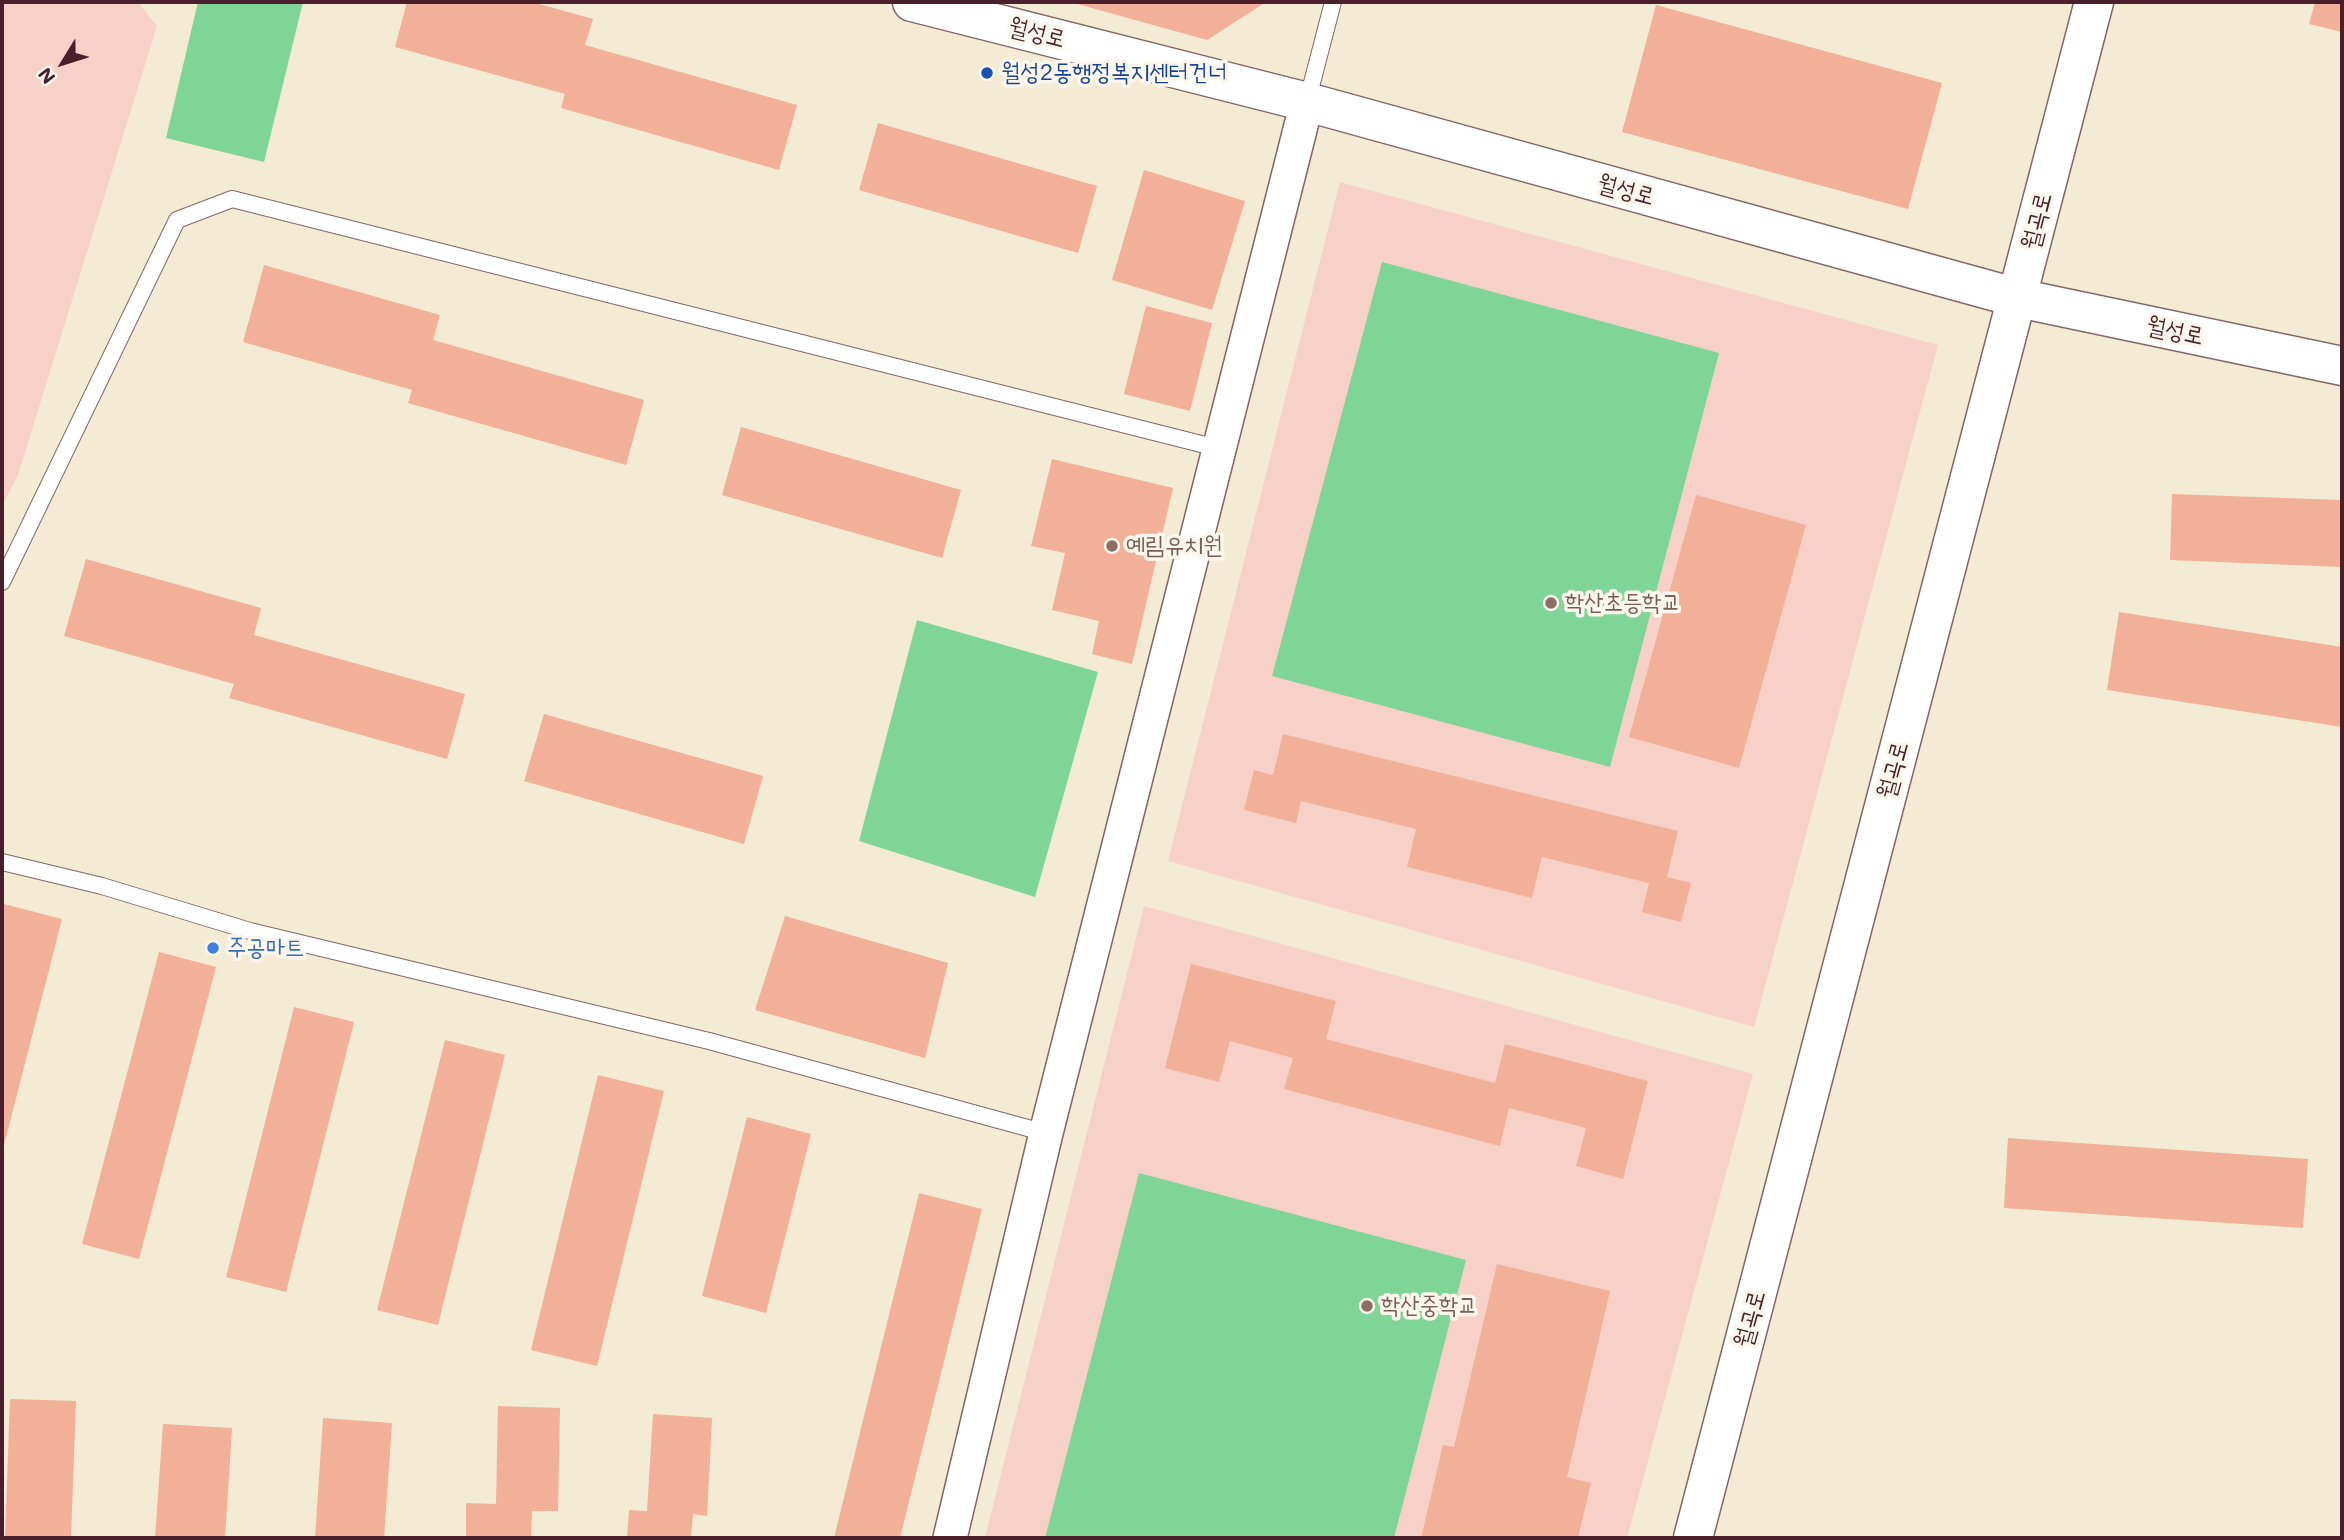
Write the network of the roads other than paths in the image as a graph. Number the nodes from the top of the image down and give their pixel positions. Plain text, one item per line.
1 (912, 2) edge
2 (1333, 2) edge
3 (2094, 2) edge
4 (1307, 102) junction
5 (2018, 298) junction
6 (2342, 366) edge
7 (1221, 449) junction
8 (2, 582) edge
9 (2, 862) edge
10 (1046, 1133) junction
11 (950, 1538) edge
12 (1693, 1538) edge

1 - 4 main road, 월성로
2 - 4 lane
3 - 5 main road, 월곡로
4 - 5 main road, 월성로
4 - 7 street
5 - 6 main road, 월성로
5 - 12 main road, 월곡로
7 - 8 lane
7 - 10 street
9 - 10 lane
10 - 11 street

